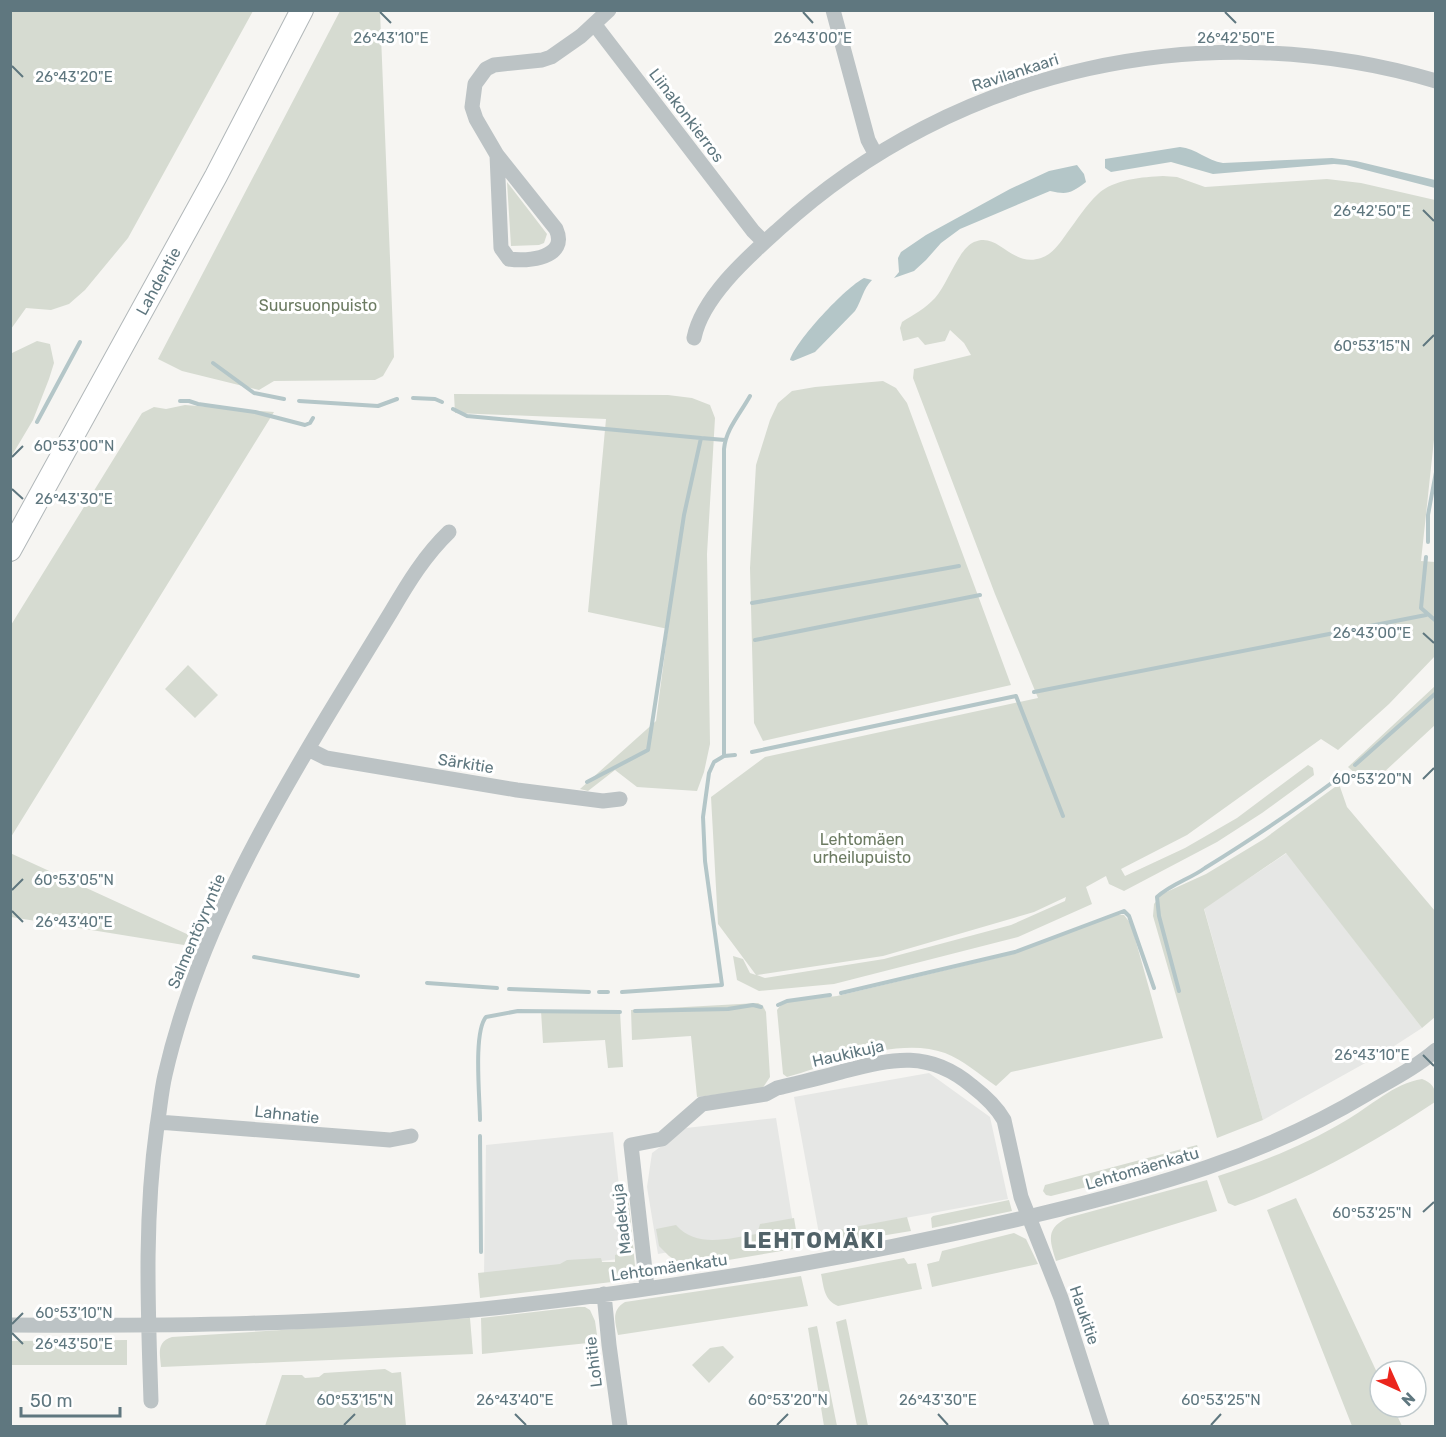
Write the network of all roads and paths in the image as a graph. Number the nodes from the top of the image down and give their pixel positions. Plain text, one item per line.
1 (302, 10) edge
2 (609, 10) edge
3 (833, 10) edge
4 (595, 25) junction
5 (1436, 81) edge
6 (497, 155) junction
7 (876, 155) junction
8 (764, 242) junction
9 (694, 338) dead end
10 (449, 531) dead end
11 (10, 550) edge
12 (308, 749) junction
13 (620, 799) dead end
14 (1430, 1055) edge
15 (1436, 1071) edge
16 (158, 1122) junction
17 (411, 1136) dead end
18 (631, 1145) joint
19 (1030, 1216) junction
20 (647, 1288) junction
21 (604, 1294) junction
22 (10, 1325) edge
23 (149, 1326) junction
24 (151, 1401) dead end
25 (620, 1426) edge
26 (1102, 1426) edge

1 - 11 highway, Lahdentie
2 - 4 street
3 - 7 street
4 - 6 street
4 - 8 street, Liinakonkierros
5 - 7 street, Ravilankaari
6 - 6 street
7 - 8 street, Ravilankaari
8 - 9 street, Ravilankaari
10 - 12 street, Salmentöyryntie
12 - 13 street, Särkitie
12 - 16 street, Salmentöyryntie
14 - 15 street
14 - 19 street, Lehtomäenkatu
16 - 17 street, Lahnatie
16 - 23 street, Salmentöyryntie
18 - 19 street, Haukikuja
18 - 20 street, Madekuja
19 - 20 street, Lehtomäenkatu
19 - 26 street, Haukitie
20 - 21 street, Lehtomäenkatu
21 - 23 street, Lehtomäenkatu
21 - 25 street, Lohitie
22 - 23 street, Lehtomäenkatu
23 - 24 street, Salmentöyryntie

